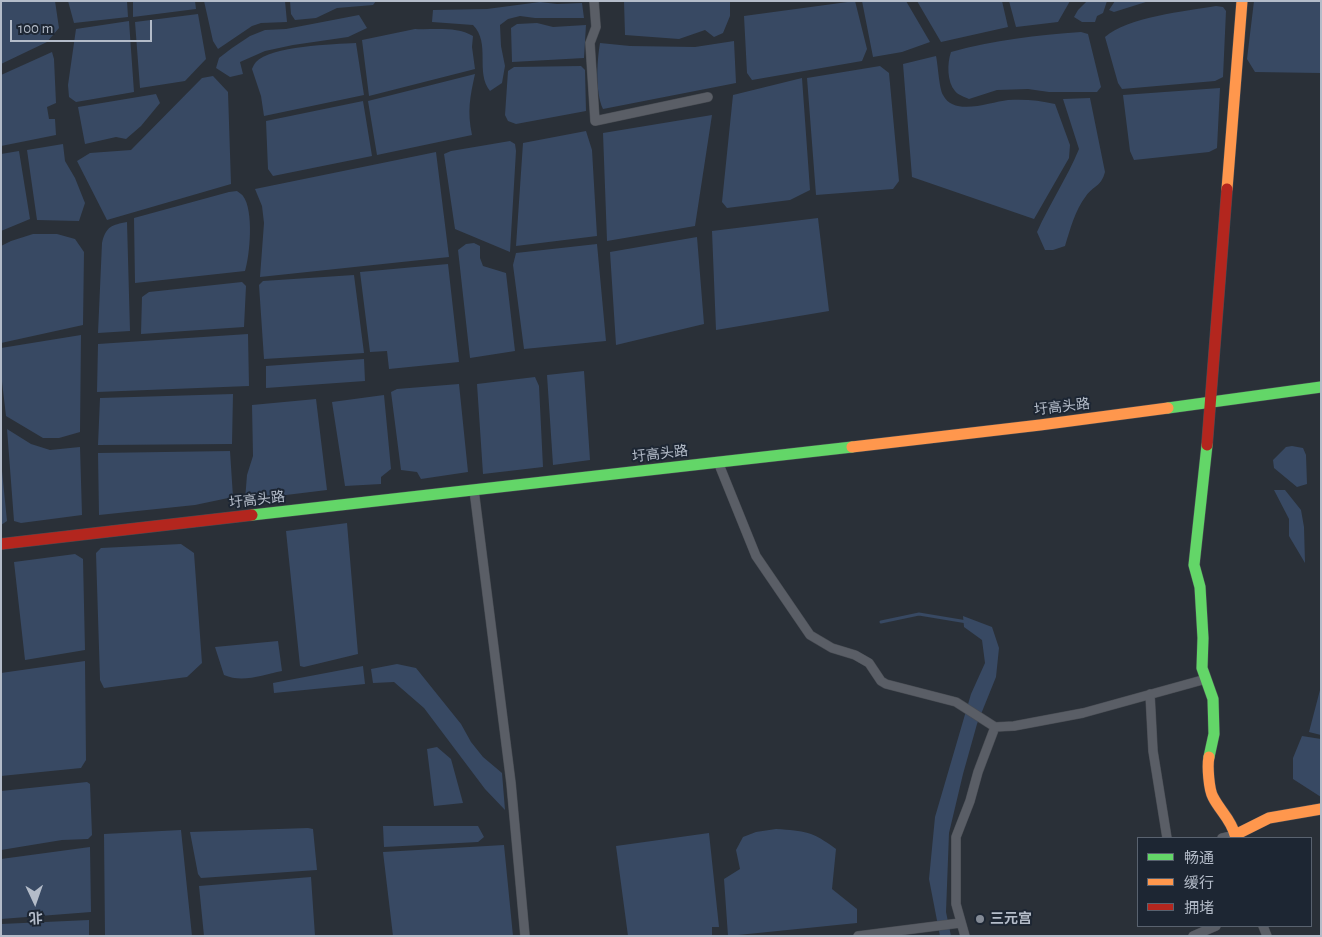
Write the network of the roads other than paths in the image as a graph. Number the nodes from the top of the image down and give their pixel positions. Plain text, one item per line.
1 (594, 1) edge
2 (1242, 1) edge
3 (708, 97) dead end
4 (1321, 387) edge
5 (1211, 402) junction
6 (718, 462) junction
7 (474, 490) junction
8 (1, 544) edge
9 (1206, 679) junction
10 (1150, 694) junction
11 (995, 727) junction
12 (1321, 809) edge
13 (1167, 837) edge
14 (1235, 837) edge
15 (956, 924) junction
16 (1214, 927) edge
17 (524, 936) edge
18 (858, 936) edge
19 (965, 936) edge
20 (1193, 936) edge

1 - 3 street
2 - 5 street
4 - 5 street, 圩高头路
5 - 6 street, 圩高头路
5 - 9 street
6 - 7 street, 圩高头路
6 - 11 street
7 - 8 street, 圩高头路
7 - 17 street
9 - 10 street
9 - 14 street
10 - 11 street
10 - 13 street
11 - 15 street
12 - 14 street
15 - 18 street
15 - 19 street
16 - 20 street

